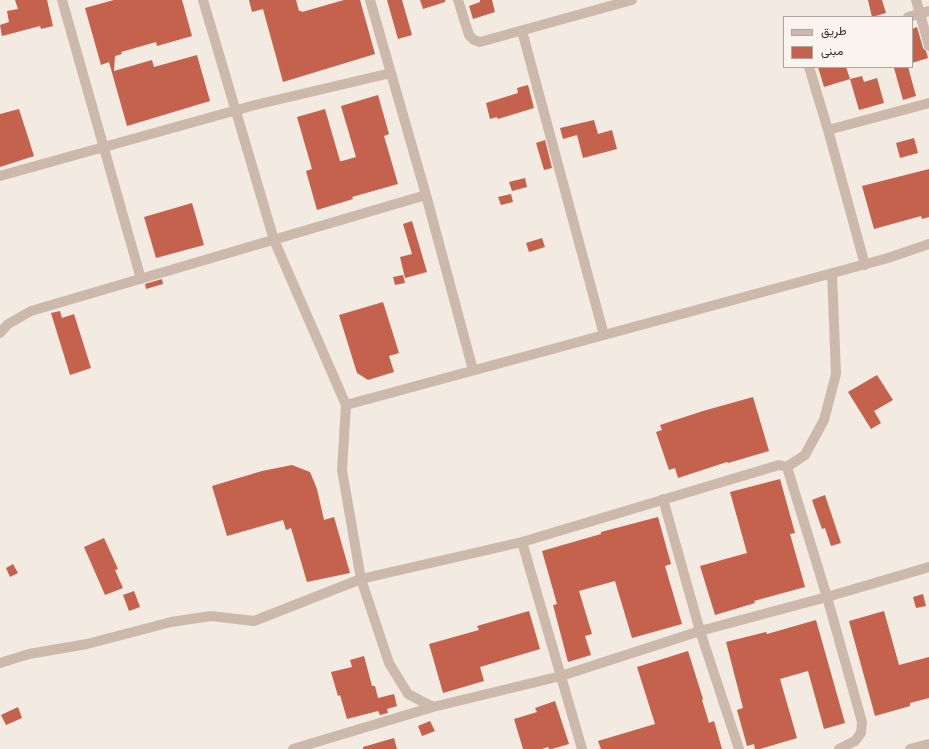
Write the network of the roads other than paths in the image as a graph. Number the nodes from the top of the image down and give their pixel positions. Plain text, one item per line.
1 (62, 0) edge
2 (203, 0) edge
3 (370, 0) edge
4 (458, 0) edge
5 (632, 0) edge
6 (916, 0) edge
7 (924, 12) edge
8 (911, 16) edge
9 (522, 31) junction
10 (929, 46) edge
11 (809, 68) edge
12 (391, 73) junction
13 (929, 103) edge
14 (236, 110) junction
15 (828, 130) junction
16 (104, 147) junction
17 (0, 176) edge
18 (426, 195) junction
19 (274, 240) junction
20 (929, 244) edge
21 (865, 264) junction
22 (832, 273) junction
23 (141, 279) junction
24 (0, 333) edge
25 (604, 335) junction
26 (473, 370) junction
27 (346, 405) junction
28 (787, 467) junction
29 (663, 499) junction
30 (522, 542) junction
31 (929, 567) edge
32 (361, 579) junction
33 (828, 597) junction
34 (700, 631) junction
35 (0, 663) edge
36 (561, 676) junction
37 (433, 707) junction
38 (929, 744) edge
39 (293, 749) edge
40 (582, 749) edge
41 (739, 749) edge
42 (839, 749) edge
43 (910, 749) edge

1 - 16 street
2 - 14 street
3 - 12 street
4 - 9 street
5 - 9 street
6 - 7 street
7 - 8 street
7 - 10 street
9 - 25 street
11 - 15 street
12 - 14 street
12 - 18 street
13 - 15 street
14 - 16 street
14 - 19 street
15 - 21 street
16 - 17 street
16 - 23 street
18 - 19 street
18 - 26 street
19 - 23 street
19 - 27 street
20 - 21 street
21 - 22 street
22 - 25 street
22 - 28 street
23 - 24 street
25 - 26 street
26 - 27 street
27 - 32 street
28 - 29 street
28 - 33 street
29 - 30 street
29 - 34 street
30 - 32 street
30 - 36 street
31 - 33 street
32 - 35 street
32 - 37 street
33 - 34 street
33 - 42 street
34 - 36 street
34 - 41 street
36 - 37 street
36 - 40 street
37 - 39 street
38 - 43 street

